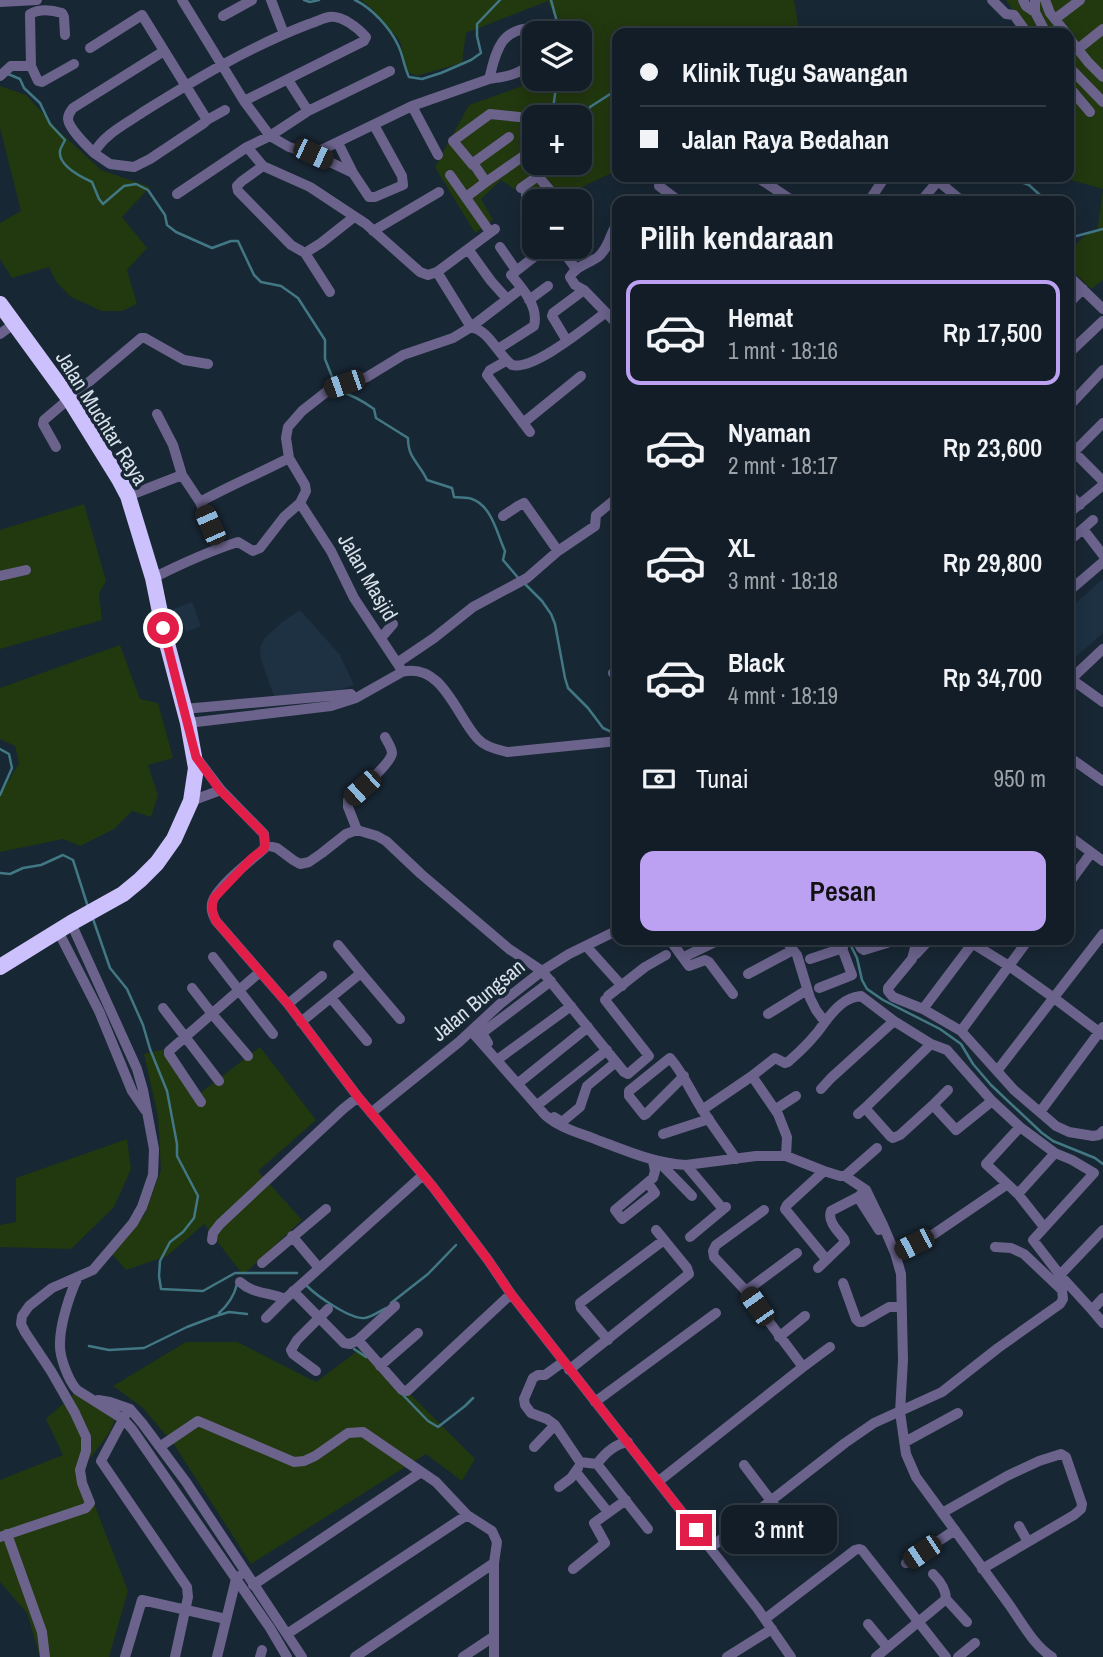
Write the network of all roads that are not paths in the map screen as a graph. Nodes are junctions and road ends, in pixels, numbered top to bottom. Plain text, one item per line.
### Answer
1 (37, 0) edge
2 (182, 0) edge
3 (252, 0) edge
4 (271, 0) edge
5 (992, 0) edge
6 (1023, 0) edge
7 (1045, 0) edge
8 (1080, 0) edge
9 (0, 2) edge
10 (1035, 6) edge
11 (223, 16) dead end
12 (1055, 19) junction
13 (1023, 28) edge
14 (1044, 28) edge
15 (1062, 28) edge
16 (1103, 29) edge
17 (522, 30) edge
18 (284, 34) junction
19 (65, 35) dead end
20 (1074, 44) edge
21 (90, 48) dead end
22 (1078, 49) junction
23 (164, 51) junction
24 (74, 64) dead end
25 (222, 65) junction
26 (31, 66) junction
27 (5, 69) edge
28 (522, 70) edge
29 (390, 71) dead end
30 (1074, 72) edge
31 (1102, 76) edge
32 (489, 79) junction
33 (288, 80) junction
34 (186, 85) junction
35 (1074, 93) edge
36 (244, 101) junction
37 (1103, 102) edge
38 (412, 106) junction
39 (225, 110) dead end
40 (308, 111) junction
41 (1090, 112) dead end
42 (519, 117) dead end
43 (207, 120) junction
44 (374, 125) junction
45 (270, 136) junction
46 (509, 137) dead end
47 (338, 143) junction
48 (247, 147) junction
49 (94, 153) junction
50 (313, 154) junction
51 (438, 155) dead end
52 (473, 165) junction
53 (263, 166) junction
54 (353, 173) junction
55 (450, 175) dead end
56 (538, 176) junction
57 (486, 182) junction
58 (764, 182) edge
59 (940, 182) edge
60 (659, 186) dead end
61 (521, 188) dead end
62 (549, 189) edge
63 (439, 192) dead end
64 (177, 194) dead end
65 (672, 196) edge
66 (786, 196) edge
67 (956, 196) edge
68 (466, 197) junction
69 (355, 216) junction
70 (373, 231) junction
71 (612, 235) edge
72 (500, 247) dead end
73 (468, 250) junction
74 (305, 253) junction
75 (531, 259) edge
76 (570, 259) edge
77 (576, 268) junction
78 (516, 270) junction
79 (437, 272) junction
80 (1074, 281) edge
81 (548, 286) dead end
82 (1083, 289) junction
83 (584, 290) junction
84 (518, 291) dead end
85 (330, 292) dead end
86 (1074, 298) edge
87 (507, 299) junction
88 (529, 300) junction
89 (0, 304) edge
90 (1103, 309) edge
91 (605, 313) junction
92 (612, 319) edge
93 (1103, 321) edge
94 (15, 323) junction
95 (471, 327) junction
96 (0, 334) edge
97 (567, 341) junction
98 (1074, 348) edge
99 (498, 349) junction
100 (506, 361) junction
101 (208, 365) dead end
102 (1103, 370) edge
103 (581, 376) dead end
104 (70, 400) junction
105 (1074, 401) edge
106 (157, 414) dead end
107 (1103, 423) edge
108 (56, 447) dead end
109 (1074, 447) edge
110 (1074, 451) edge
111 (289, 458) junction
112 (182, 475) junction
113 (1103, 483) edge
114 (128, 496) junction
115 (1074, 499) edge
116 (200, 502) junction
117 (612, 502) edge
118 (300, 503) junction
119 (1080, 505) junction
120 (1074, 509) edge
121 (503, 516) dead end
122 (1093, 520) dead end
123 (1083, 529) junction
124 (1074, 537) edge
125 (219, 548) junction
126 (558, 551) junction
127 (1103, 555) edge
128 (1103, 562) edge
129 (26, 570) dead end
130 (0, 576) edge
131 (153, 578) junction
132 (1074, 587) edge
133 (393, 624) dead end
134 (381, 638) junction
135 (1103, 649) edge
136 (399, 667) junction
137 (1074, 676) edge
138 (1074, 683) edge
139 (340, 700) junction
140 (255, 702) junction
141 (1103, 702) edge
142 (256, 715) junction
143 (186, 716) junction
144 (385, 737) dead end
145 (612, 741) edge
146 (196, 757) junction
147 (1074, 761) edge
148 (1103, 781) edge
149 (220, 790) junction
150 (191, 801) junction
151 (357, 830) junction
152 (1074, 840) edge
153 (265, 845) junction
154 (1091, 853) junction
155 (1103, 861) edge
156 (1074, 876) edge
157 (70, 924) junction
158 (612, 933) edge
159 (1103, 934) edge
160 (338, 945) dead end
161 (674, 945) edge
162 (709, 945) edge
163 (789, 945) edge
164 (839, 945) edge
165 (841, 945) edge
166 (860, 945) edge
167 (879, 945) edge
168 (916, 945) edge
169 (925, 945) edge
170 (969, 945) edge
171 (978, 945) edge
172 (1024, 945) edge
173 (586, 946) junction
174 (793, 950) junction
175 (666, 955) dead end
176 (688, 955) dead end
177 (213, 957) dead end
178 (810, 959) dead end
179 (912, 959) junction
180 (1009, 966) junction
181 (0, 967) edge
182 (542, 971) junction
183 (260, 972) junction
184 (361, 973) junction
185 (748, 974) dead end
186 (322, 976) dead end
187 (551, 981) junction
188 (622, 986) junction
189 (192, 988) dead end
190 (813, 989) junction
191 (239, 990) junction
192 (733, 994) dead end
193 (331, 998) junction
194 (1054, 998) junction
195 (288, 1004) junction
196 (571, 1006) junction
197 (163, 1008) dead end
198 (923, 1009) junction
199 (768, 1014) dead end
200 (213, 1015) junction
201 (400, 1019) dead end
202 (894, 1021) junction
203 (301, 1022) junction
204 (825, 1022) junction
205 (588, 1027) junction
206 (471, 1031) junction
207 (961, 1031) junction
208 (1102, 1032) edge
209 (272, 1034) dead end
210 (186, 1037) junction
211 (367, 1041) dead end
212 (931, 1044) junction
213 (607, 1050) junction
214 (248, 1056) dead end
215 (501, 1057) junction
216 (616, 1062) junction
217 (997, 1071) junction
218 (684, 1076) junction
219 (752, 1076) junction
220 (219, 1081) dead end
221 (521, 1081) junction
222 (821, 1089) dead end
223 (948, 1090) dead end
224 (796, 1096) dead end
225 (358, 1097) junction
226 (992, 1101) junction
227 (201, 1102) dead end
228 (540, 1103) junction
229 (933, 1105) junction
230 (776, 1109) junction
231 (371, 1112) junction
232 (1040, 1112) junction
233 (706, 1114) junction
234 (1020, 1127) junction
235 (1103, 1131) edge
236 (663, 1135) dead end
237 (877, 1148) dead end
238 (1055, 1153) junction
239 (786, 1156) junction
240 (736, 1158) junction
241 (656, 1162) junction
242 (686, 1165) junction
243 (824, 1171) junction
244 (423, 1175) junction
245 (1098, 1175) edge
246 (845, 1176) junction
247 (648, 1183) dead end
248 (1003, 1187) dead end
249 (862, 1194) junction
250 (1018, 1194) junction
251 (692, 1196) dead end
252 (326, 1209) dead end
253 (764, 1210) dead end
254 (1044, 1227) junction
255 (656, 1230) dead end
256 (879, 1230) dead end
257 (1103, 1230) edge
258 (292, 1236) junction
259 (690, 1237) dead end
260 (212, 1240) dead end
261 (664, 1240) junction
262 (995, 1247) dead end
263 (797, 1253) dead end
264 (895, 1253) junction
265 (826, 1259) junction
266 (262, 1264) dead end
267 (319, 1268) junction
268 (818, 1268) dead end
269 (1060, 1275) junction
270 (78, 1277) junction
271 (240, 1282) dead end
272 (843, 1283) dead end
273 (746, 1291) junction
274 (511, 1294) junction
275 (289, 1295) junction
276 (1103, 1298) edge
277 (395, 1306) dead end
278 (901, 1307) junction
279 (328, 1310) dead end
280 (1092, 1310) junction
281 (716, 1313) dead end
282 (805, 1316) dead end
283 (266, 1318) dead end
284 (318, 1318) junction
285 (1103, 1323) edge
286 (418, 1333) dead end
287 (779, 1337) junction
288 (358, 1340) junction
289 (608, 1340) junction
290 (830, 1347) dead end
291 (380, 1366) junction
292 (566, 1366) junction
293 (803, 1367) junction
294 (51, 1371) junction
295 (316, 1371) dead end
296 (71, 1384) junction
297 (595, 1402) junction
298 (900, 1412) junction
299 (958, 1413) dead end
300 (127, 1414) junction
301 (555, 1425) junction
302 (905, 1442) junction
303 (628, 1443) junction
304 (161, 1446) junction
305 (534, 1447) dead end
306 (597, 1464) junction
307 (744, 1465) dead end
308 (578, 1467) junction
309 (421, 1472) junction
310 (659, 1482) junction
311 (559, 1487) dead end
312 (626, 1500) junction
313 (771, 1502) junction
314 (608, 1512) junction
315 (942, 1513) junction
316 (467, 1515) junction
317 (1019, 1526) dead end
318 (648, 1529) dead end
319 (955, 1530) junction
320 (4, 1536) edge
321 (1028, 1542) junction
322 (803, 1543) dead end
323 (710, 1548) junction
324 (494, 1563) junction
325 (906, 1563) dead end
326 (573, 1569) dead end
327 (982, 1569) junction
328 (933, 1574) dead end
329 (240, 1575) junction
330 (253, 1585) junction
331 (946, 1599) junction
332 (186, 1609) junction
333 (226, 1619) junction
334 (919, 1621) junction
335 (967, 1622) dead end
336 (769, 1624) junction
337 (868, 1624) dead end
338 (287, 1634) junction
339 (494, 1637) junction
340 (975, 1643) dead end
341 (887, 1647) junction
342 (1049, 1656) edge
343 (45, 1657) edge
344 (125, 1657) edge
345 (175, 1657) edge
346 (217, 1657) edge
347 (287, 1657) edge
348 (302, 1657) edge
349 (355, 1657) edge
350 (463, 1657) edge
351 (494, 1657) edge
352 (727, 1657) edge
353 (791, 1657) edge
354 (876, 1657) edge
355 (946, 1657) edge
356 (957, 1657) edge

1 - 9 street
2 - 25 street
3 - 11 street
4 - 18 street
5 - 13 street
6 - 10 street
7 - 12 street
8 - 12 street
10 - 14 street
12 - 15 street
16 - 22 street
17 - 32 street
18 - 25 street
18 - 33 street
19 - 26 street
20 - 22 street
21 - 23 street
22 - 31 street
23 - 34 street
23 - 49 street
24 - 26 street
25 - 34 street
25 - 36 street
26 - 27 street
28 - 32 street
29 - 40 street
30 - 37 street
32 - 38 street
33 - 36 street
33 - 40 street
34 - 43 street
34 - 49 street
35 - 41 street
36 - 45 street
38 - 44 street
38 - 51 street
39 - 43 street
40 - 45 street
42 - 52 street
43 - 49 street
44 - 47 street
44 - 54 street
45 - 48 street
45 - 50 street
46 - 52 street
47 - 50 street
47 - 54 street
48 - 53 street
48 - 64 street
50 - 54 street
52 - 57 street
53 - 69 street
53 - 74 street
55 - 68 street
56 - 57 street
56 - 61 street
56 - 62 street
57 - 68 street
58 - 66 street
59 - 67 street
60 - 65 street
63 - 70 street
68 - 73 street
69 - 70 street
69 - 74 street
70 - 79 street
71 - 77 street
72 - 78 street
73 - 79 street
73 - 87 street
74 - 85 street
75 - 78 street
76 - 77 street
77 - 83 street
78 - 88 street
79 - 95 street
80 - 82 street
81 - 88 street
82 - 86 street
82 - 90 street
83 - 91 street
83 - 97 street
84 - 87 street
87 - 95 street
88 - 99 street
89 - 94 highway, Jalan Muchtar Raya
91 - 92 street
91 - 97 street
93 - 98 street
94 - 96 street
94 - 104 highway, Jalan Muchtar Raya
95 - 99 street
95 - 111 street
97 - 100 street
99 - 100 street
100 - 103 street
101 - 104 street
102 - 105 street
104 - 108 street
104 - 114 highway, Jalan Muchtar Raya
106 - 112 street
107 - 109 street
110 - 113 street
111 - 116 street
111 - 118 street
112 - 114 street
112 - 116 street
113 - 119 street
114 - 131 highway, Jalan Muchtar Raya
115 - 119 street
116 - 125 street
117 - 126 street
118 - 125 street
118 - 134 street, Jalan Masjid
119 - 120 street
121 - 126 street
122 - 123 street
123 - 124 street
123 - 127 street
125 - 131 street
126 - 136 street
128 - 132 street
129 - 130 street
131 - 143 highway, Jalan Muchtar Raya
133 - 134 street
134 - 136 street, Jalan Masjid
135 - 137 street
136 - 139 street
136 - 145 street
138 - 141 street
139 - 140 street
139 - 142 street
140 - 142 street
140 - 143 street
142 - 143 street
143 - 146 highway, Jalan Muchtar Raya
144 - 151 street
146 - 149 street
146 - 150 highway, Jalan Muchtar Raya
147 - 148 street
149 - 150 street
149 - 153 street
150 - 157 highway, Jalan Muchtar Raya
151 - 153 street
151 - 182 street
152 - 154 street
153 - 183 street
154 - 155 street
154 - 156 street
157 - 181 highway, Jalan Muchtar Raya
157 - 270 street
158 - 173 street, Jalan Bungsan
159 - 194 street
160 - 184 street
161 - 192 street
162 - 176 street
163 - 174 street
164 - 178 street
165 - 190 street
166 - 167 street
168 - 179 street
169 - 179 street
170 - 198 street
171 - 180 street
172 - 180 street
173 - 182 street, Jalan Bungsan
173 - 188 street
174 - 185 street
174 - 190 street
175 - 188 street
177 - 191 street
179 - 198 street
180 - 194 street
180 - 207 street
182 - 187 street
182 - 206 street, Jalan Bungsan
183 - 191 street
183 - 195 street
184 - 193 street
184 - 201 street
186 - 195 street
187 - 196 street
187 - 215 street
188 - 216 street
189 - 200 street
190 - 199 street
190 - 204 street
191 - 200 street
191 - 209 street
193 - 203 street
193 - 211 street
194 - 208 street
194 - 217 street
195 - 203 street
196 - 205 street
196 - 215 street
197 - 210 street
198 - 207 street
200 - 210 street
200 - 214 street
202 - 204 street
202 - 212 street
202 - 222 street
203 - 225 street
204 - 219 street
205 - 213 street
205 - 221 street
206 - 231 street, Jalan Bungsan
206 - 241 street
207 - 217 street
208 - 232 street
210 - 220 street
210 - 227 street
212 - 226 street
212 - 229 street
213 - 216 street
213 - 228 street
215 - 221 street
216 - 228 street
217 - 232 street
218 - 218 street
218 - 233 street
219 - 230 street
219 - 233 street
221 - 228 street
223 - 229 street
224 - 230 street
225 - 231 street
225 - 260 street
226 - 229 street
226 - 234 street
230 - 239 street
231 - 244 street
232 - 235 street
233 - 236 street
233 - 240 street
234 - 238 street
234 - 250 street
237 - 246 street
238 - 245 street
238 - 250 street
239 - 240 street
239 - 243 street
240 - 242 street
241 - 242 street
241 - 247 street
241 - 251 street
242 - 259 street
243 - 246 street
243 - 265 street
244 - 267 street
244 - 274 street
245 - 254 street
246 - 249 street
248 - 264 street
249 - 256 street
249 - 264 street
249 - 265 street
250 - 254 street
252 - 258 street
253 - 273 street
254 - 269 street
255 - 261 street
257 - 269 street
258 - 266 street
258 - 267 street
261 - 289 street
261 - 289 street
262 - 298 street
263 - 273 street
264 - 278 street
265 - 268 street
267 - 275 street
269 - 280 street
270 - 294 street
270 - 296 street
271 - 275 street
272 - 278 street
273 - 287 street
274 - 291 street
274 - 292 street
275 - 283 street
275 - 284 street
276 - 280 street
277 - 288 street
278 - 298 street
279 - 284 street
280 - 285 street
281 - 297 street
282 - 287 street
284 - 288 street
284 - 295 street
286 - 291 street
287 - 293 street
288 - 291 street
289 - 292 street
290 - 293 street
292 - 297 street
292 - 301 street
293 - 310 street
294 - 296 street
294 - 320 street
296 - 300 street
297 - 303 street
298 - 302 street
298 - 313 street
299 - 302 street
300 - 304 street
300 - 329 street
300 - 332 street
301 - 305 street
301 - 308 street
302 - 315 street
303 - 306 street
303 - 310 street
304 - 309 street
304 - 329 street
306 - 308 street
306 - 312 street
307 - 313 street
308 - 311 street
308 - 314 street
309 - 316 street
309 - 330 street
310 - 323 street
312 - 314 street
312 - 318 street
313 - 322 street
313 - 323 street
314 - 326 street
315 - 319 street
315 - 321 street
316 - 324 street
316 - 338 street
317 - 321 street
319 - 325 street
319 - 327 street
320 - 343 street
321 - 327 street
323 - 336 street
324 - 339 street
324 - 349 street
327 - 342 street
328 - 331 street
329 - 330 street
329 - 333 street
329 - 347 street
330 - 338 street
331 - 334 street
331 - 335 street
332 - 333 street
332 - 344 street
332 - 345 street
333 - 346 street
334 - 336 street
334 - 341 street
334 - 355 street
336 - 352 street
336 - 353 street
337 - 341 street
338 - 348 street
339 - 350 street
339 - 351 street
340 - 356 street
341 - 354 street

